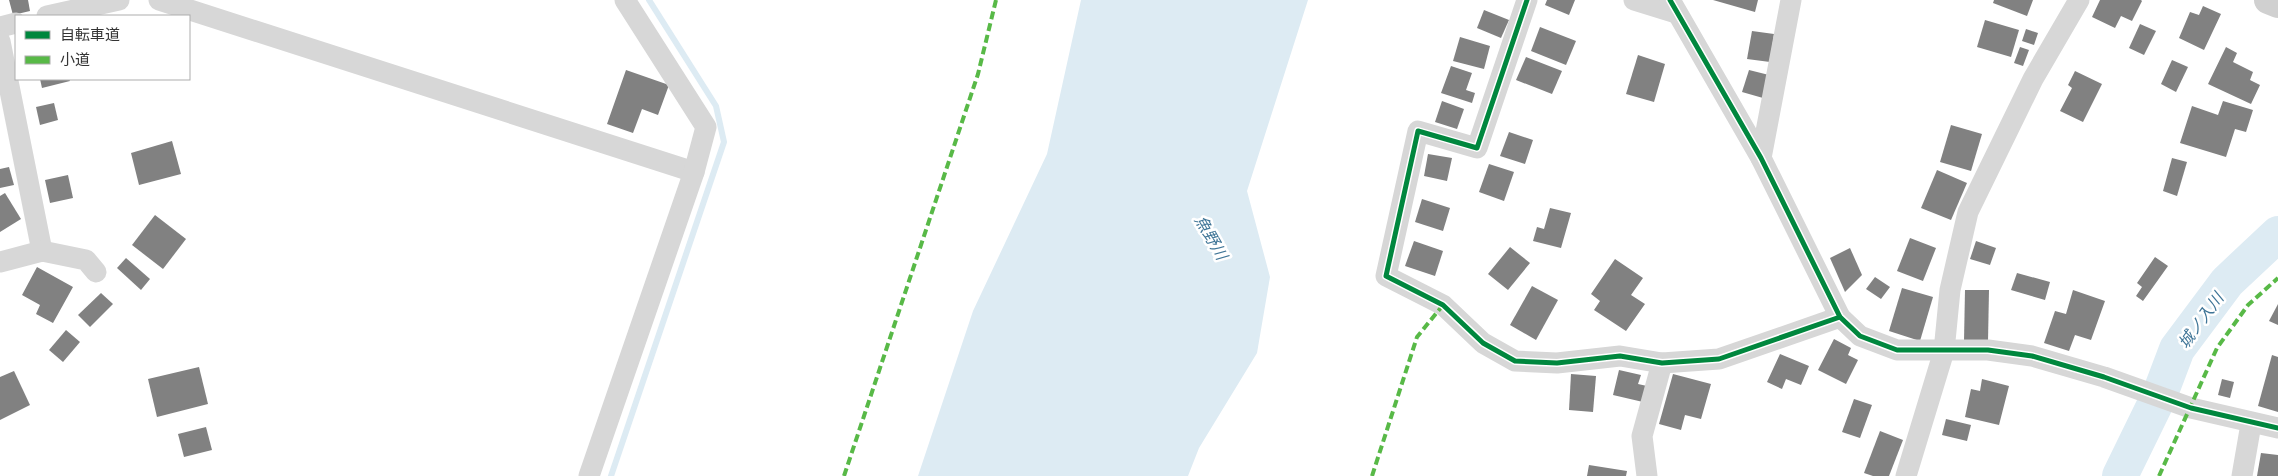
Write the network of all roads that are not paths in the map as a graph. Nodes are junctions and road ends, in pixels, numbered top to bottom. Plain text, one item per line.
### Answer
1 (119, 0) edge
2 (159, 0) edge
3 (625, 0) edge
4 (1527, 0) edge
5 (1634, 0) edge
6 (1791, 0) edge
7 (2079, 0) edge
8 (2268, 0) edge
9 (2278, 4) edge
10 (1673, 6) edge
11 (52, 15) edge
12 (15, 23) edge
13 (0, 27) edge
14 (0, 41) edge
15 (1761, 158) junction
16 (694, 172) junction
17 (42, 251) junction
18 (0, 262) edge
19 (96, 272) dead end
20 (1840, 317) junction
21 (1944, 351) junction
22 (1662, 363) junction
23 (2251, 424) junction
24 (2278, 428) edge
25 (588, 476) edge
26 (1647, 476) edge
27 (1906, 476) edge
28 (2242, 476) edge

1 - 11 street
2 - 16 street
3 - 16 street
4 - 22 street
5 - 10 street
6 - 15 street
7 - 21 street
8 - 9 main road
10 - 15 street
12 - 13 street
14 - 17 street
15 - 20 street
16 - 25 street
17 - 18 street
17 - 19 street
20 - 21 street
20 - 22 street
21 - 23 street
21 - 27 street
22 - 26 street
23 - 24 street
23 - 28 street

